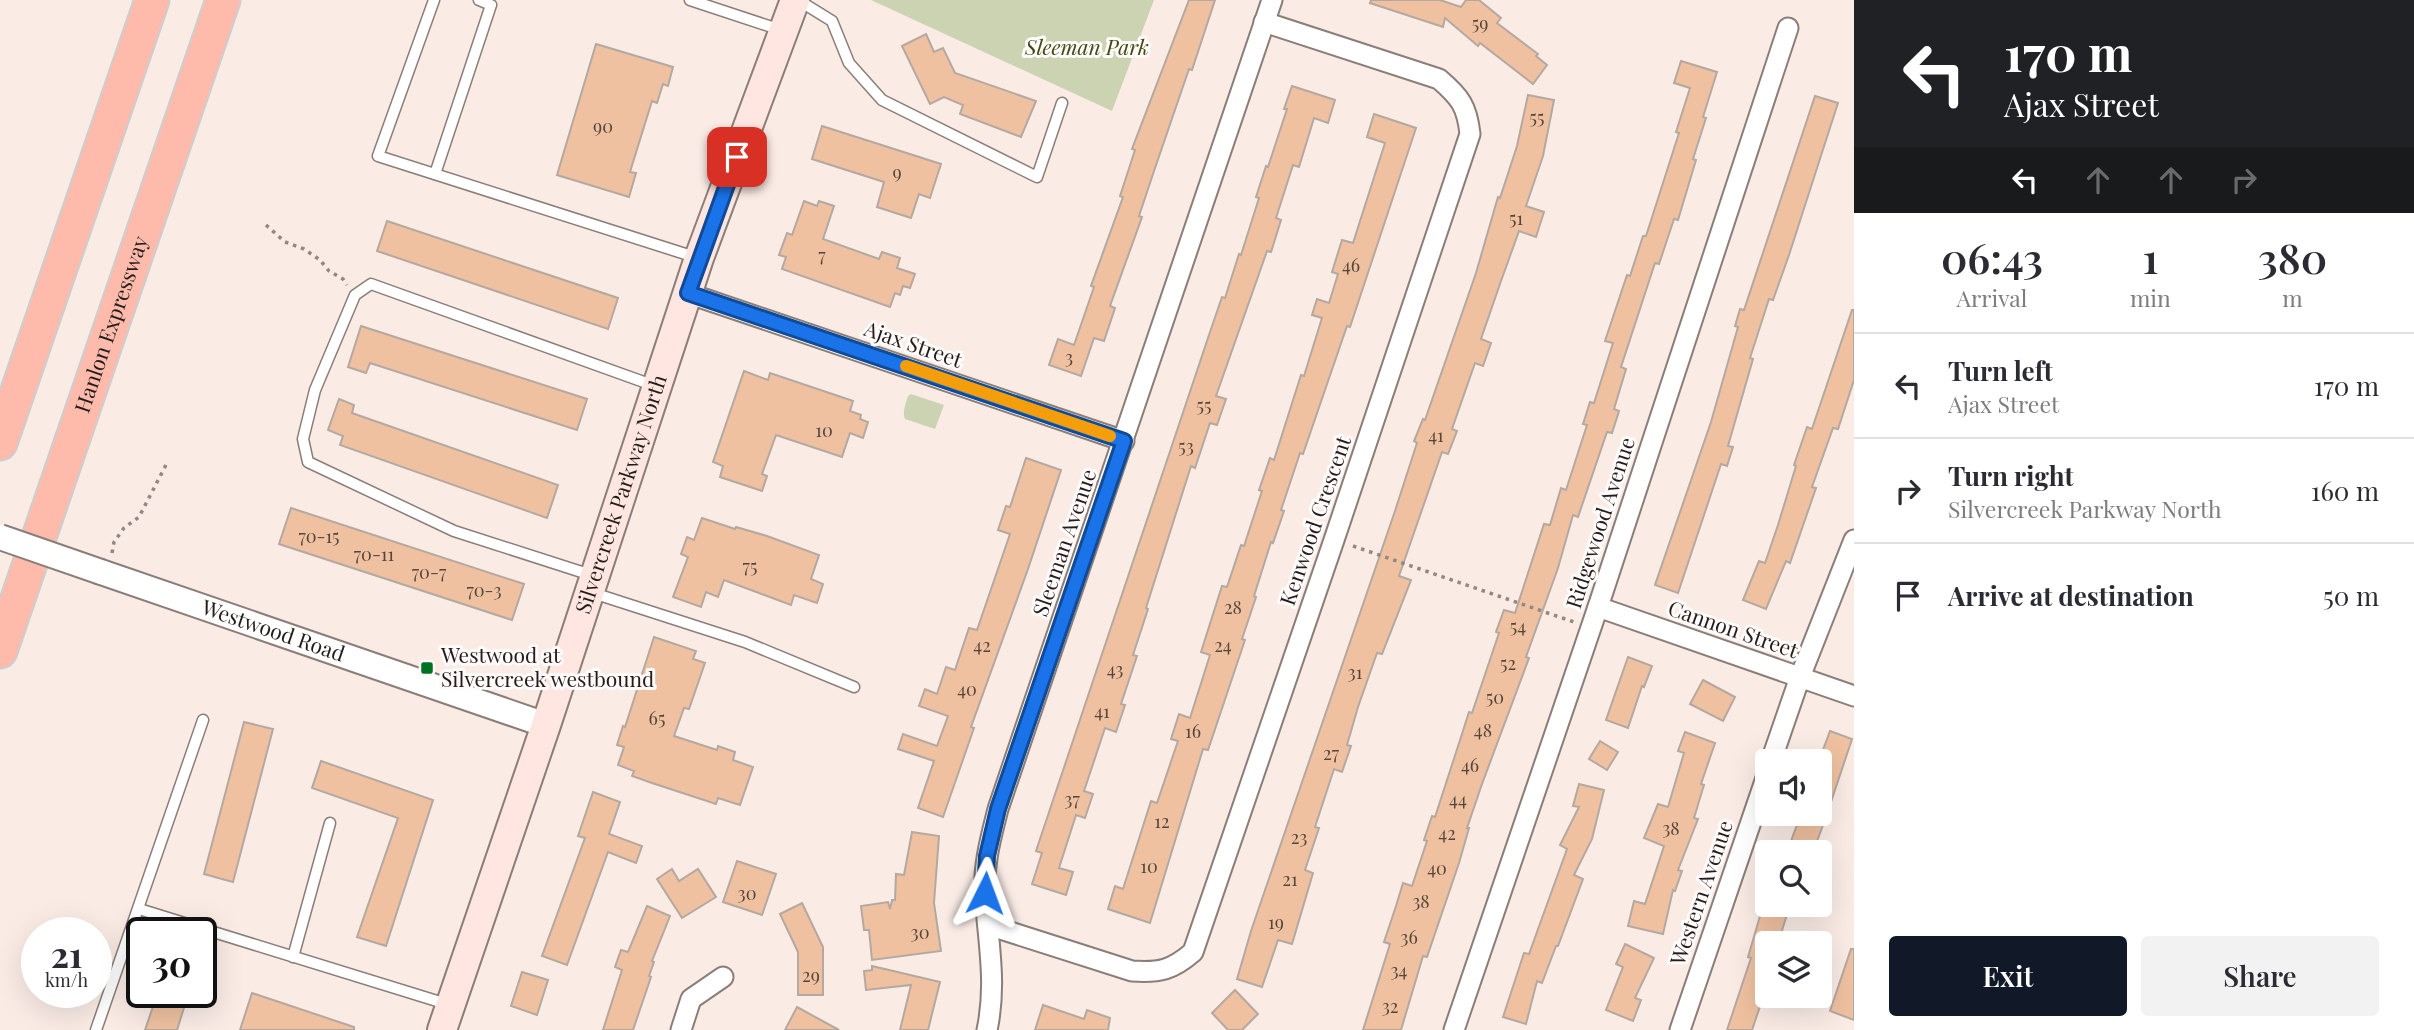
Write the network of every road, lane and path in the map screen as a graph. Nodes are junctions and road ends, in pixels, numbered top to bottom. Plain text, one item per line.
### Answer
1 (152, 0) edge
2 (223, 0) edge
3 (434, 0) edge
4 (479, 0) edge
5 (690, 0) edge
6 (797, 0) edge
7 (1272, 0) edge
8 (1264, 22) junction
9 (1788, 28) dead end
10 (785, 31) junction
11 (1062, 103) dead end
12 (435, 174) junction
13 (266, 225) dead end
14 (699, 258) junction
15 (688, 293) junction
16 (355, 295) junction
17 (656, 386) junction
18 (1124, 441) junction
19 (0, 443) edge
20 (168, 461) dead end
21 (0, 537) edge
22 (1334, 540) junction
23 (1854, 540) edge
24 (107, 566) junction
25 (592, 584) junction
26 (1598, 607) junction
27 (1591, 628) junction
28 (0, 651) edge
29 (1800, 677) junction
30 (854, 687) dead end
31 (1854, 696) edge
32 (203, 720) dead end
33 (546, 724) junction
34 (1775, 749) edge
35 (1755, 810) edge
36 (330, 822) dead end
37 (139, 909) junction
38 (988, 925) junction
39 (293, 957) junction
40 (723, 977) dead end
41 (446, 1018) edge
42 (96, 1030) edge
43 (681, 1030) edge
44 (987, 1030) edge
45 (1454, 1030) edge
46 (1680, 1030) edge

1 - 19 highway
2 - 28 highway, Hanlon Expressway
3 - 12 lane
4 - 12 lane
5 - 10 lane
6 - 10 main road, Silvercreek Parkway North
6 - 11 lane
7 - 8 street, Sleeman Avenue
8 - 18 street, Sleeman Avenue
8 - 22 street, Kenwood Crescent
9 - 26 street, Ridgewood Avenue
10 - 14 main road, Silvercreek Parkway North
12 - 14 lane
13 - 16 path
14 - 15 main road, Silvercreek Parkway North
15 - 17 main road, Silvercreek Parkway North
15 - 18 street, Ajax Street
16 - 17 lane
16 - 25 lane
17 - 25 main road, Silvercreek Parkway North
18 - 38 street, Sleeman Avenue
20 - 24 path
21 - 24 street, Westwood Road, bridge
22 - 27 path
22 - 38 street, Kenwood Crescent
23 - 29 street
24 - 33 street, Westwood Road
25 - 30 lane
25 - 33 main road, Silvercreek Parkway North
26 - 27 street, Ridgewood Avenue
26 - 29 street, Cannon Street
27 - 45 street, Ridgewood Avenue
29 - 31 street, Cannon Street
29 - 34 street
32 - 37 lane
33 - 41 main road, Silvercreek Parkway North
35 - 46 street, Western Avenue
36 - 39 lane
37 - 39 lane
37 - 42 lane
38 - 44 street, Sleeman Avenue
39 - 41 lane
40 - 43 street

